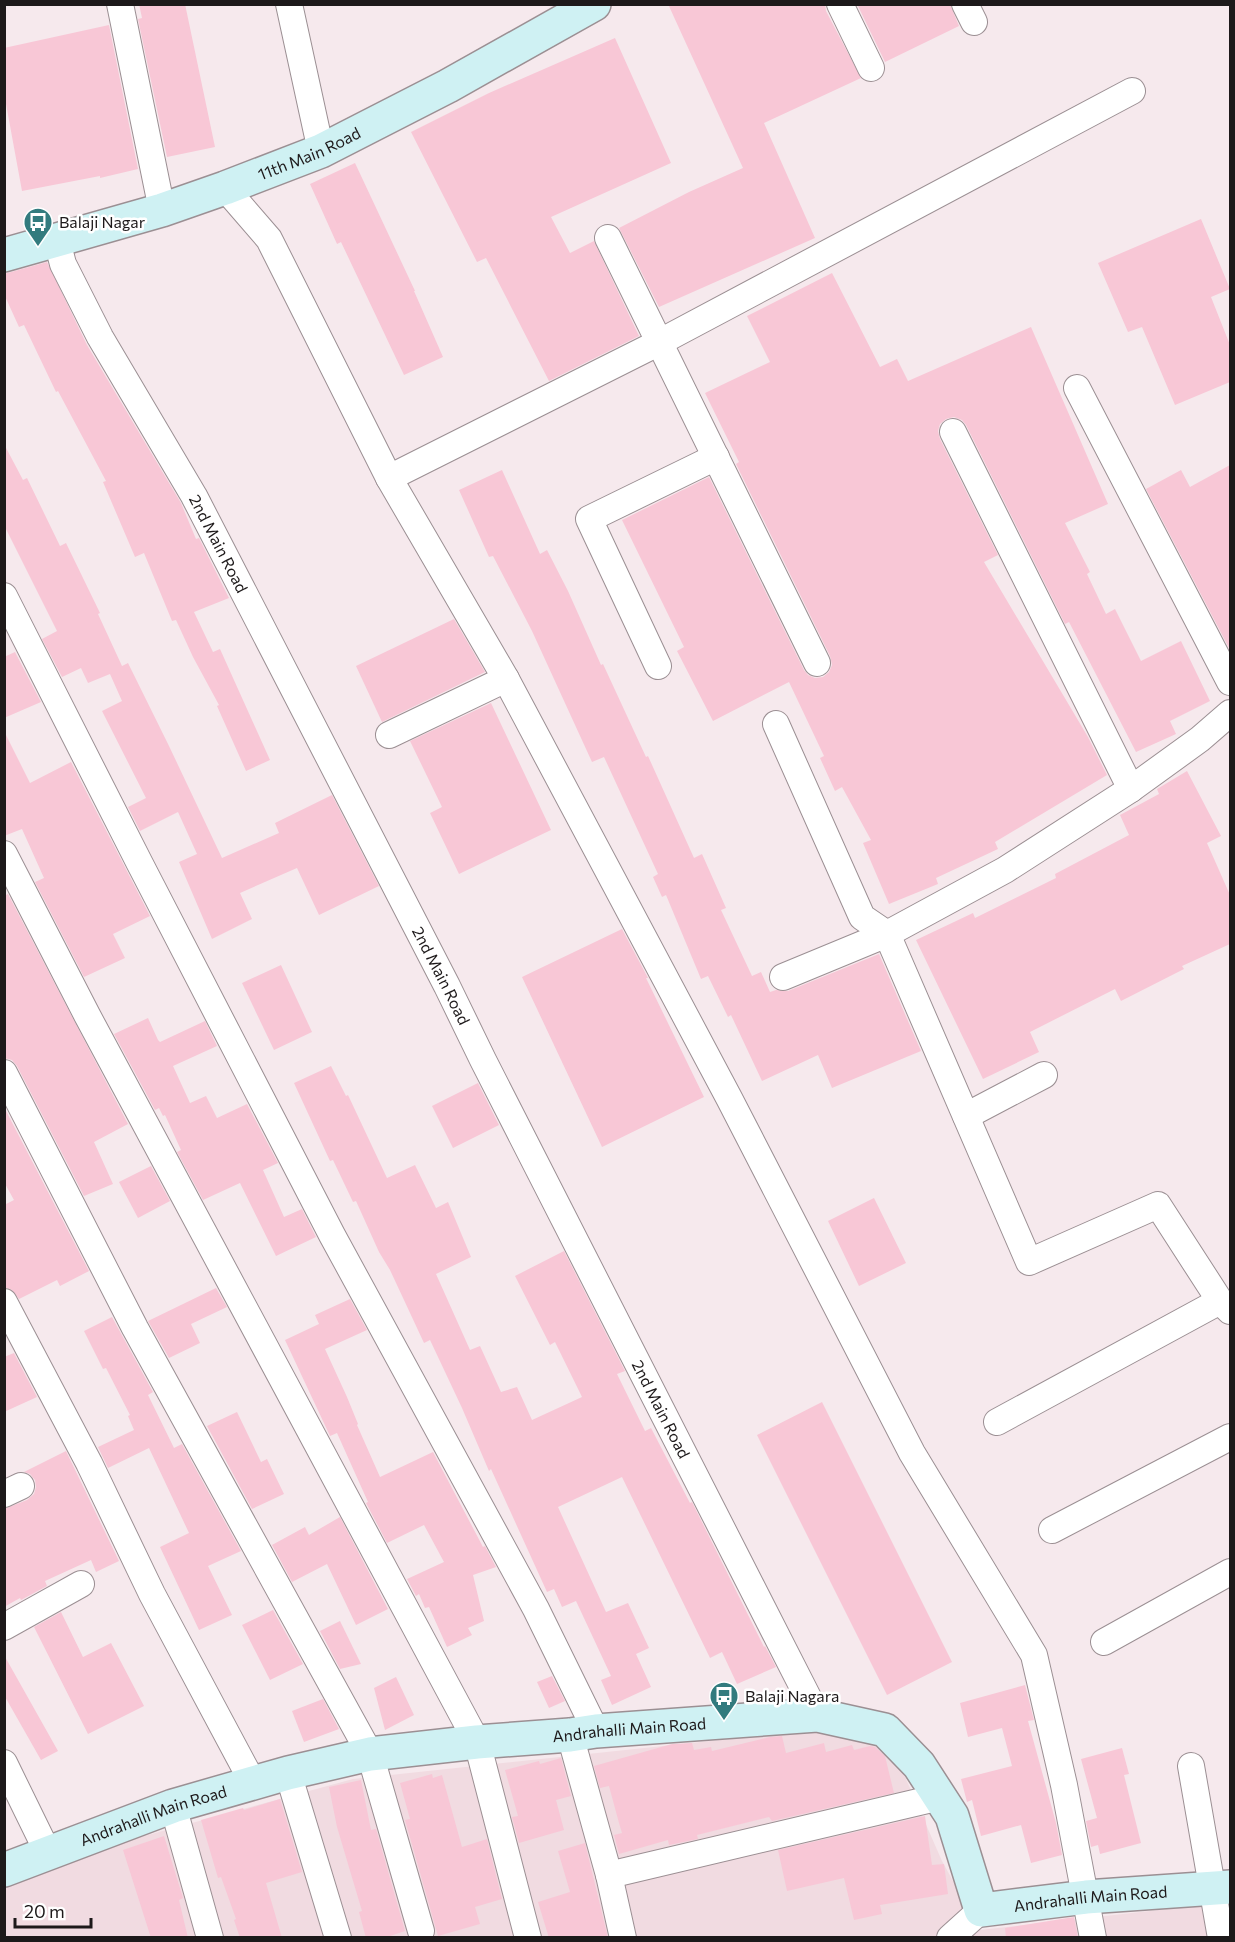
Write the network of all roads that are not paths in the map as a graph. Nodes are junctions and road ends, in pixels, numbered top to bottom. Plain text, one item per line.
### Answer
1 (120, 4) edge
2 (289, 4) edge
3 (594, 4) edge
4 (840, 4) edge
5 (871, 68) dead end
6 (1132, 91) dead end
7 (321, 151) junction
8 (225, 188) junction
9 (162, 210) junction
10 (608, 238) dead end
11 (57, 242) junction
12 (4, 255) edge
13 (660, 342) junction
14 (1077, 388) dead end
15 (953, 432) dead end
16 (716, 457) junction
17 (389, 478) junction
18 (4, 596) edge
19 (817, 663) dead end
20 (658, 666) dead end
21 (507, 680) junction
22 (1230, 682) edge
23 (1230, 713) edge
24 (776, 724) dead end
25 (389, 735) dead end
26 (1131, 789) junction
27 (4, 854) edge
28 (887, 934) junction
29 (783, 976) dead end
30 (4, 1073) edge
31 (1044, 1075) dead end
32 (966, 1116) junction
33 (4, 1302) edge
34 (1225, 1306) edge
35 (997, 1422) dead end
36 (1230, 1437) edge
37 (1052, 1530) dead end
38 (1230, 1572) edge
39 (81, 1584) dead end
40 (4, 1627) edge
41 (1104, 1642) dead end
42 (817, 1715) junction
43 (583, 1733) junction
44 (477, 1742) junction
45 (370, 1754) junction
46 (4, 1763) edge
47 (1191, 1766) dead end
48 (288, 1773) junction
49 (253, 1783) junction
50 (940, 1797) junction
51 (172, 1806) junction
52 (48, 1853) junction
53 (4, 1870) edge
54 (609, 1875) junction
55 (1221, 1887) edge
56 (1086, 1897) junction
57 (981, 1910) junction
58 (421, 1931) dead end
59 (210, 1938) edge
60 (338, 1938) edge
61 (528, 1938) edge
62 (623, 1938) edge
63 (950, 1938) edge
64 (1094, 1938) edge
65 (1221, 1938) edge

1 - 9 street
2 - 7 street
3 - 7 street, 11th Main Road
4 - 5 street
6 - 13 street
7 - 8 street, 11th Main Road
8 - 9 street, 11th Main Road
8 - 17 street
9 - 11 street, 11th Main Road
10 - 13 street
11 - 12 street, 11th Main Road
11 - 42 street, 2nd Main Road
13 - 16 street
13 - 17 street
14 - 22 street
15 - 26 street
16 - 19 street
16 - 20 street
17 - 21 street
18 - 43 street
21 - 25 street
21 - 56 street
23 - 26 street
24 - 28 street
26 - 28 street
27 - 44 street
28 - 29 street
28 - 32 street
30 - 45 street
31 - 32 street
32 - 34 street
33 - 49 street
34 - 35 street
36 - 37 street
38 - 41 street
39 - 40 street
42 - 43 street, Andrahalli Main Road
42 - 50 street, Andrahalli Main Road
43 - 44 street, Andrahalli Main Road
43 - 54 street
44 - 45 street, Andrahalli Main Road
44 - 61 street
45 - 48 street, Andrahalli Main Road
45 - 58 street
46 - 52 street
47 - 55 street
48 - 49 street, Andrahalli Main Road
48 - 60 street
49 - 51 street, Andrahalli Main Road
50 - 54 street
50 - 57 street, Andrahalli Main Road
51 - 52 street, Andrahalli Main Road
51 - 59 street
52 - 53 street, Andrahalli Main Road
54 - 62 street
55 - 56 street, Andrahalli Main Road
55 - 65 street
56 - 57 street, Andrahalli Main Road
56 - 64 street
57 - 63 street

